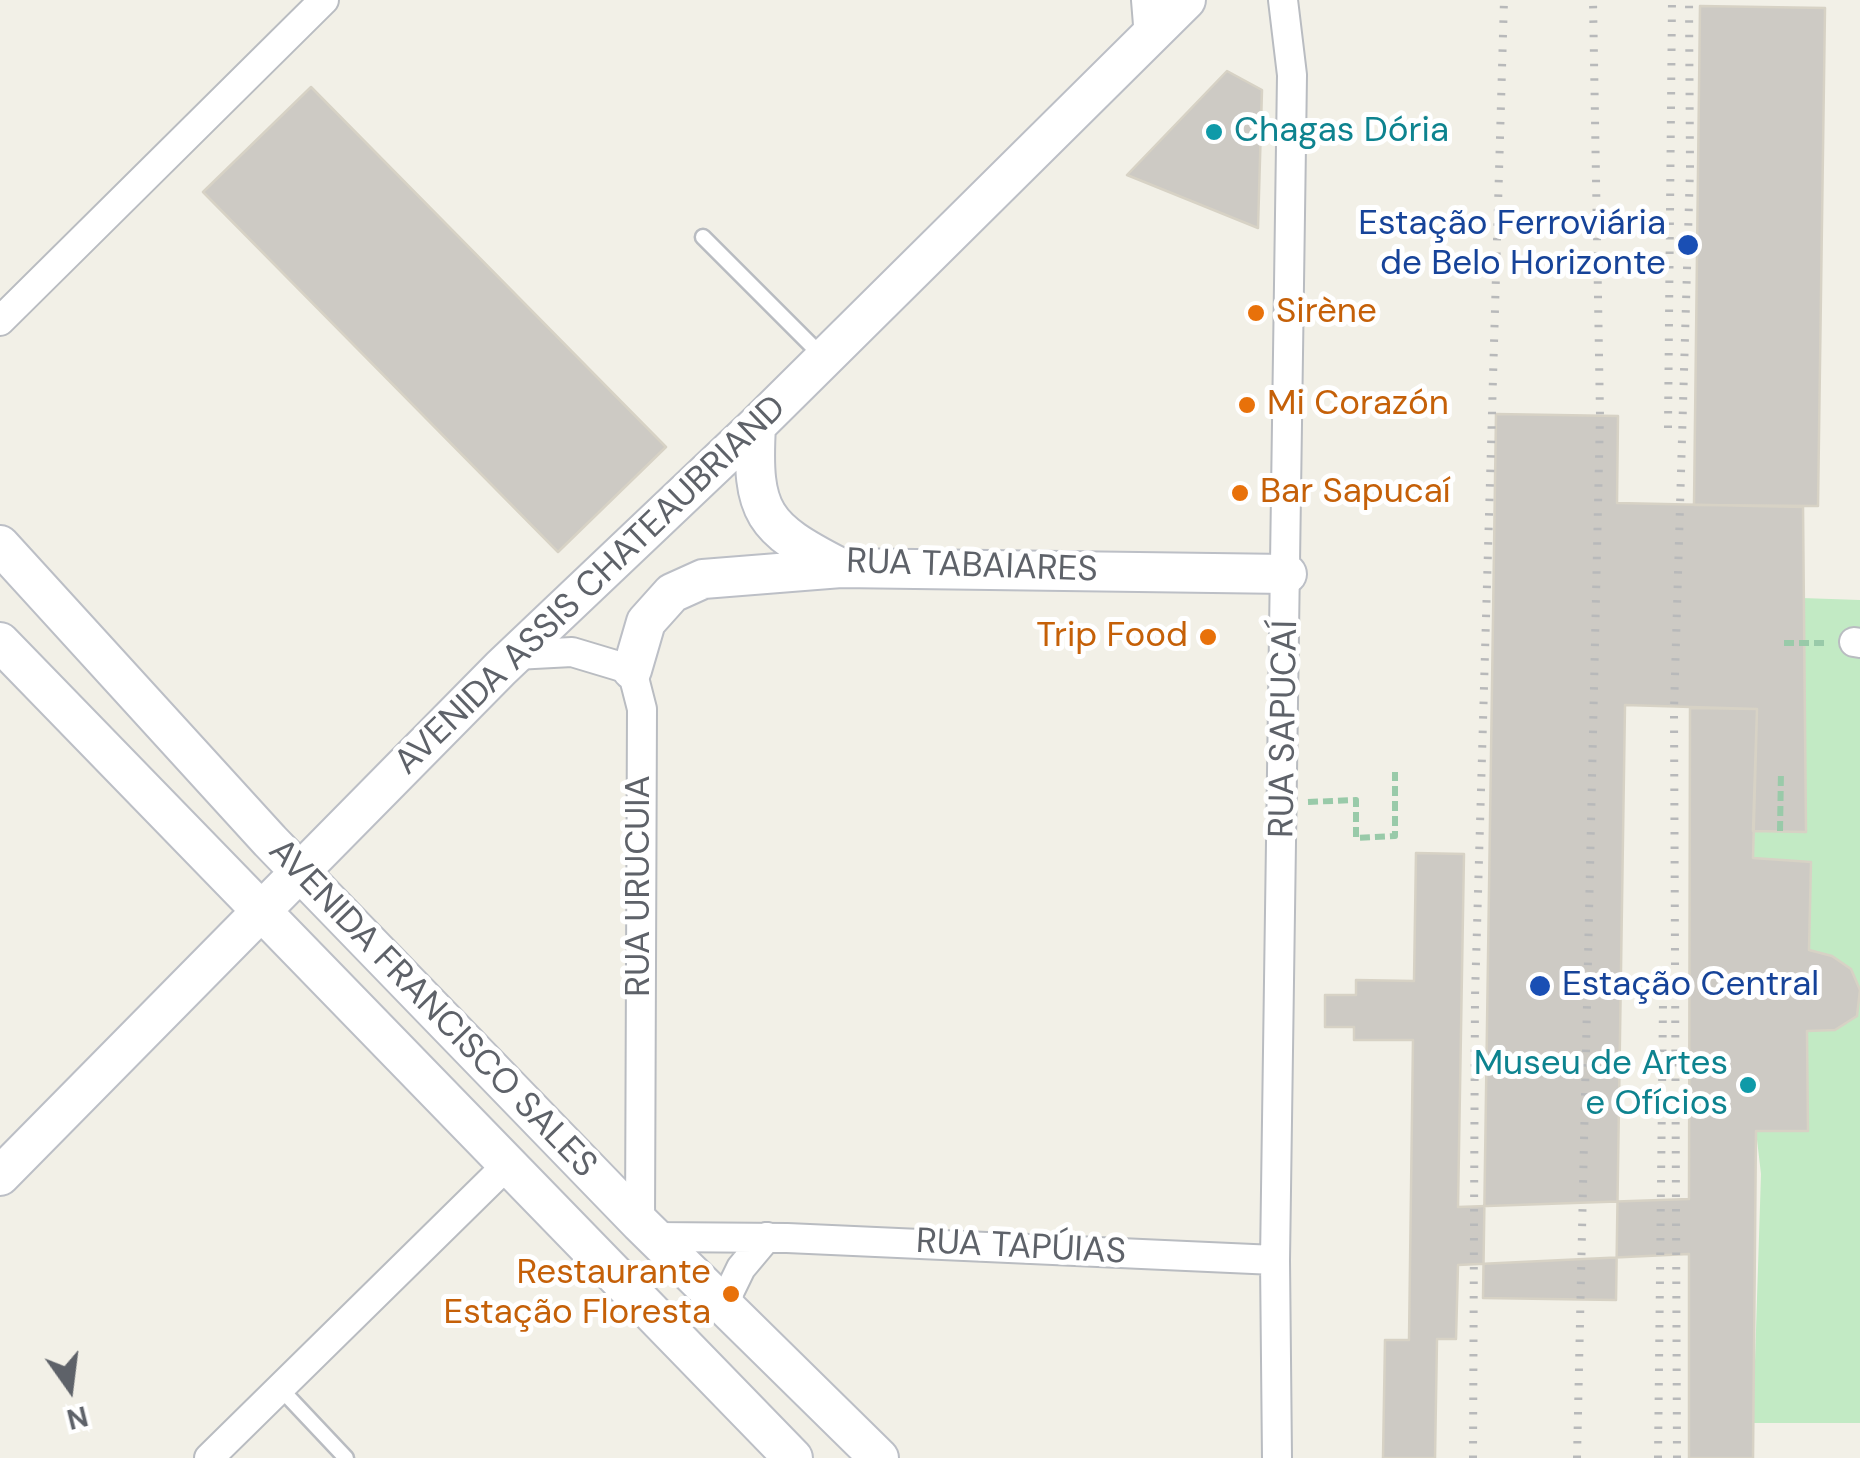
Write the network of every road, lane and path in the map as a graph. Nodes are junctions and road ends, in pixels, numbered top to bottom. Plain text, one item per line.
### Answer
1 (324, 0) edge
2 (1186, 0) edge
3 (1283, 0) edge
4 (1147, 18) edge
5 (702, 238) dead end
6 (0, 321) edge
7 (825, 359) junction
8 (756, 426) junction
9 (0, 545) edge
10 (841, 568) junction
11 (1287, 574) junction
12 (0, 642) edge
13 (1857, 642) edge
14 (1784, 643) dead end
15 (515, 656) junction
16 (632, 670) junction
17 (1395, 772) dead end
18 (1781, 772) dead end
19 (1284, 803) junction
20 (1780, 831) dead end
21 (302, 870) junction
22 (260, 912) junction
23 (506, 1166) junction
24 (0, 1176) edge
25 (647, 1230) junction
26 (767, 1237) junction
27 (1276, 1260) junction
28 (724, 1305) junction
29 (279, 1387) junction
30 (209, 1458) edge
31 (346, 1458) edge
32 (793, 1458) edge
33 (879, 1458) edge
34 (1277, 1458) edge

1 - 6 street
2 - 4 street, AVENIDA ASSIS CHATEAUBRIAND
3 - 11 street, RUA SAPUCAÍ
4 - 7 street, AVENIDA ASSIS CHATEAUBRIAND
5 - 7 lane
7 - 8 street, AVENIDA ASSIS CHATEAUBRIAND
8 - 10 street, RUA TABAIARES
8 - 15 street, AVENIDA ASSIS CHATEAUBRIAND
9 - 21 street, AVENIDA FRANCISCO SALES
10 - 11 street, RUA TABAIARES
10 - 16 street
11 - 19 street, RUA SAPUCAÍ
12 - 22 street, AVENIDA FRANCISCO SALES
13 - 14 path
15 - 16 street
15 - 21 street, AVENIDA ASSIS CHATEAUBRIAND
16 - 25 street, RUA URUCUIA
17 - 19 path
18 - 20 path
19 - 27 street, RUA SAPUCAÍ
21 - 22 street, AVENIDA ASSIS CHATEAUBRIAND
21 - 25 street, AVENIDA FRANCISCO SALES
22 - 23 street, AVENIDA FRANCISCO SALES
22 - 24 street, AVENIDA ASSIS CHATEAUBRIAND
23 - 29 street
23 - 32 street, AVENIDA FRANCISCO SALES
25 - 26 street, RUA TAPÚIAS
25 - 28 street, AVENIDA FRANCISCO SALES
26 - 27 street, RUA TAPÚIAS
26 - 28 street
27 - 34 street, RUA SAPUCAÍ
28 - 33 street, AVENIDA FRANCISCO SALES
29 - 30 street
29 - 31 lane

